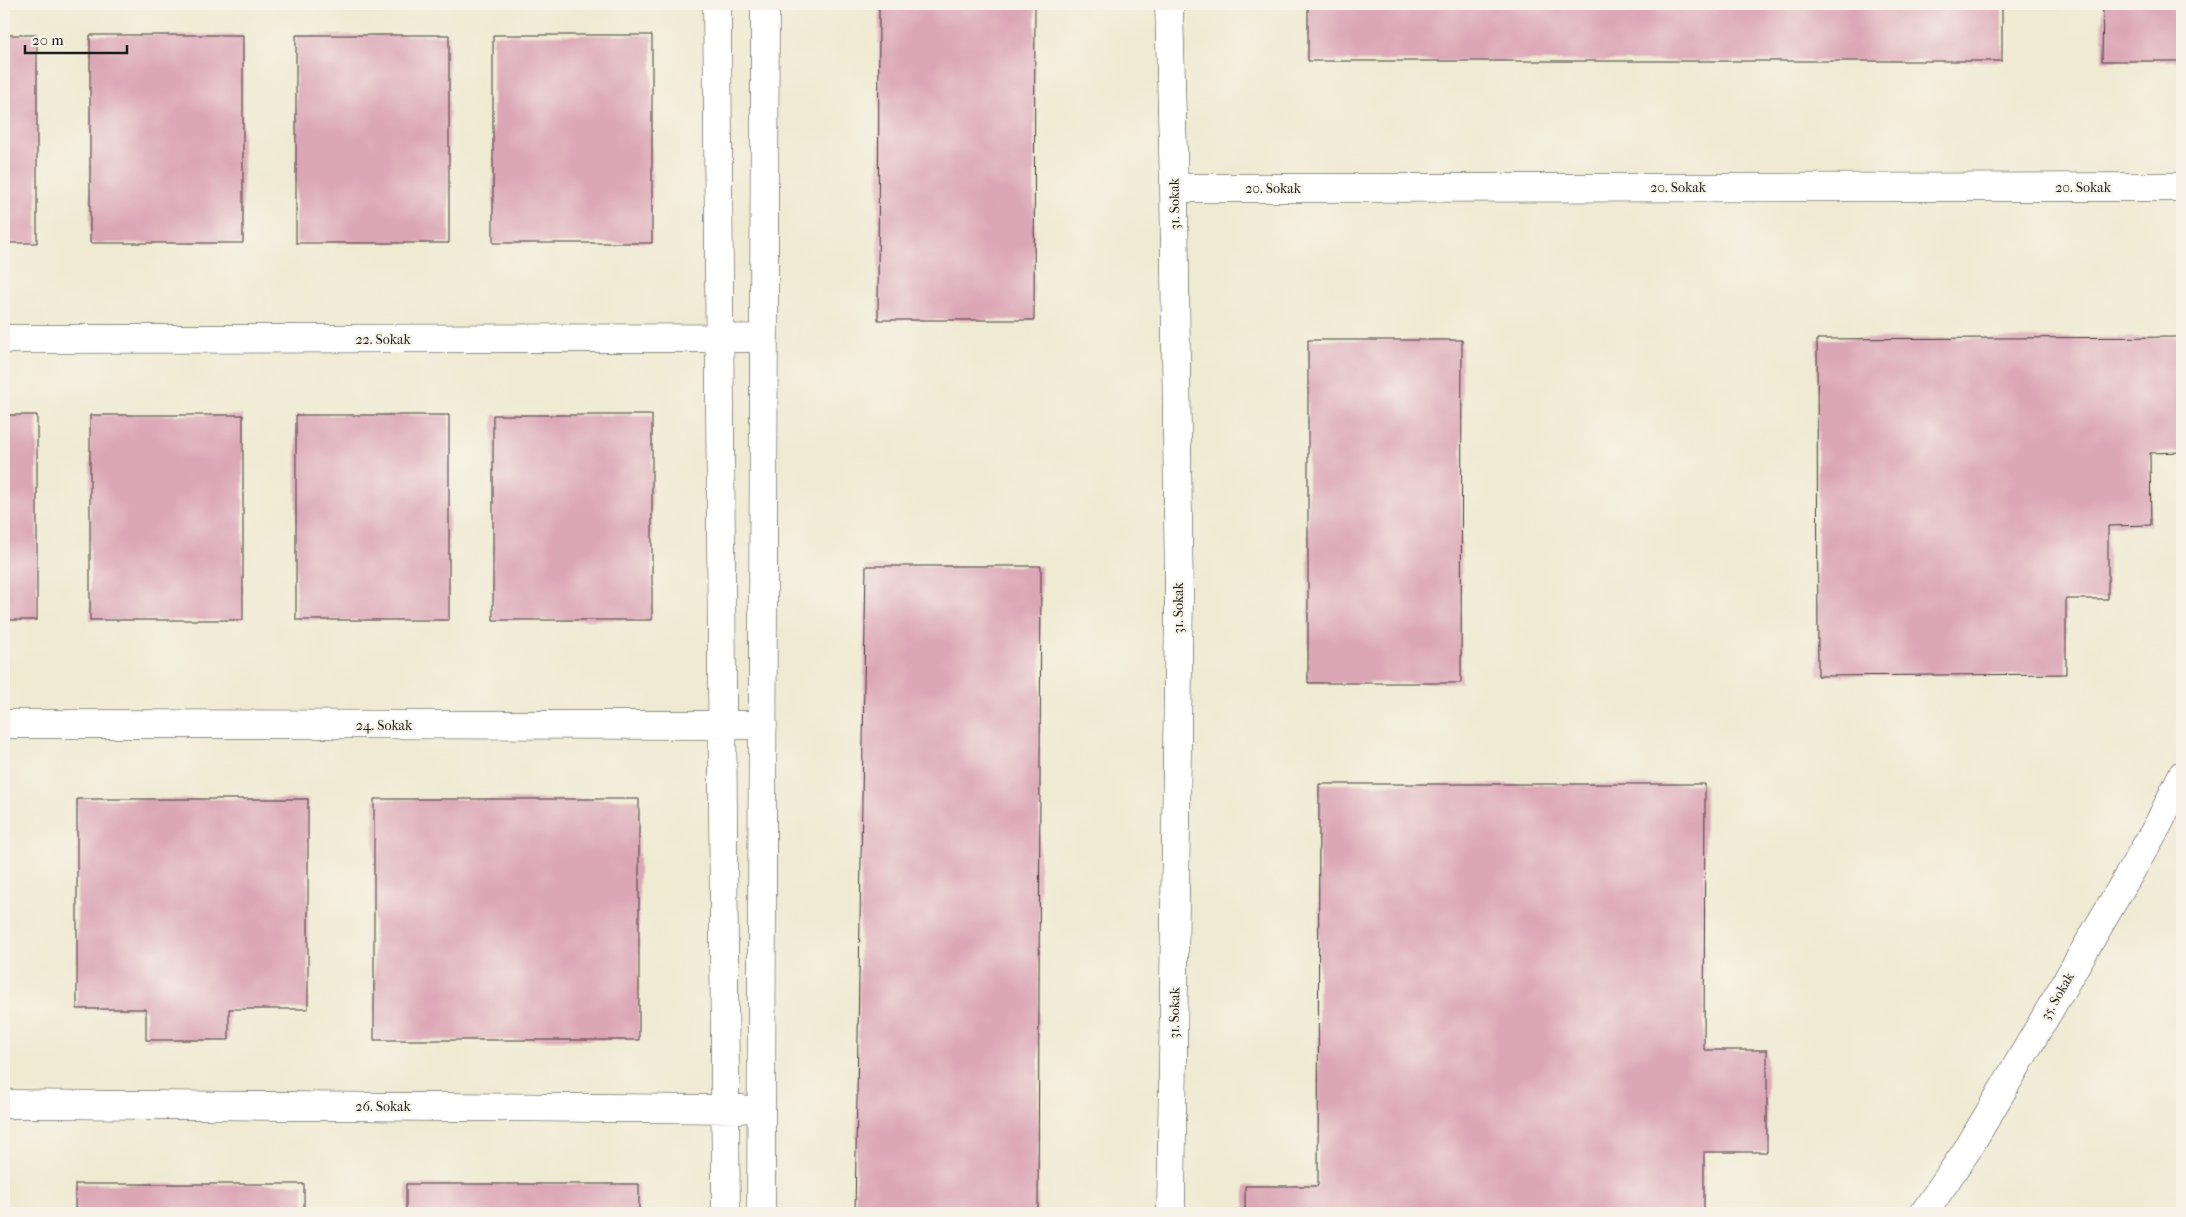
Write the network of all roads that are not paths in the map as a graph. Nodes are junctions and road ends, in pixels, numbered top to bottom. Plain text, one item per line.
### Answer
1 (717, 4) edge
2 (764, 4) edge
3 (1169, 4) edge
4 (2182, 187) edge
5 (1174, 188) junction
6 (720, 338) junction
7 (763, 338) junction
8 (4, 339) edge
9 (4, 724) edge
10 (722, 725) junction
11 (764, 725) junction
12 (2182, 775) edge
13 (4, 1104) edge
14 (725, 1108) junction
15 (762, 1109) junction
16 (726, 1213) edge
17 (761, 1213) edge
18 (1171, 1213) edge
19 (1924, 1213) edge

1 - 6 street
2 - 7 street
3 - 5 street, 31. Sokak
4 - 5 street, 20. Sokak
5 - 18 street, 31. Sokak
6 - 7 street, 22. Sokak
6 - 8 street, 22. Sokak
6 - 10 street
7 - 11 street
9 - 10 street, 24. Sokak
10 - 11 street, 24. Sokak
10 - 14 street
11 - 15 street
12 - 19 street, 35. Sokak
13 - 14 street, 26. Sokak
14 - 15 street, 26. Sokak
14 - 16 street
15 - 17 street

